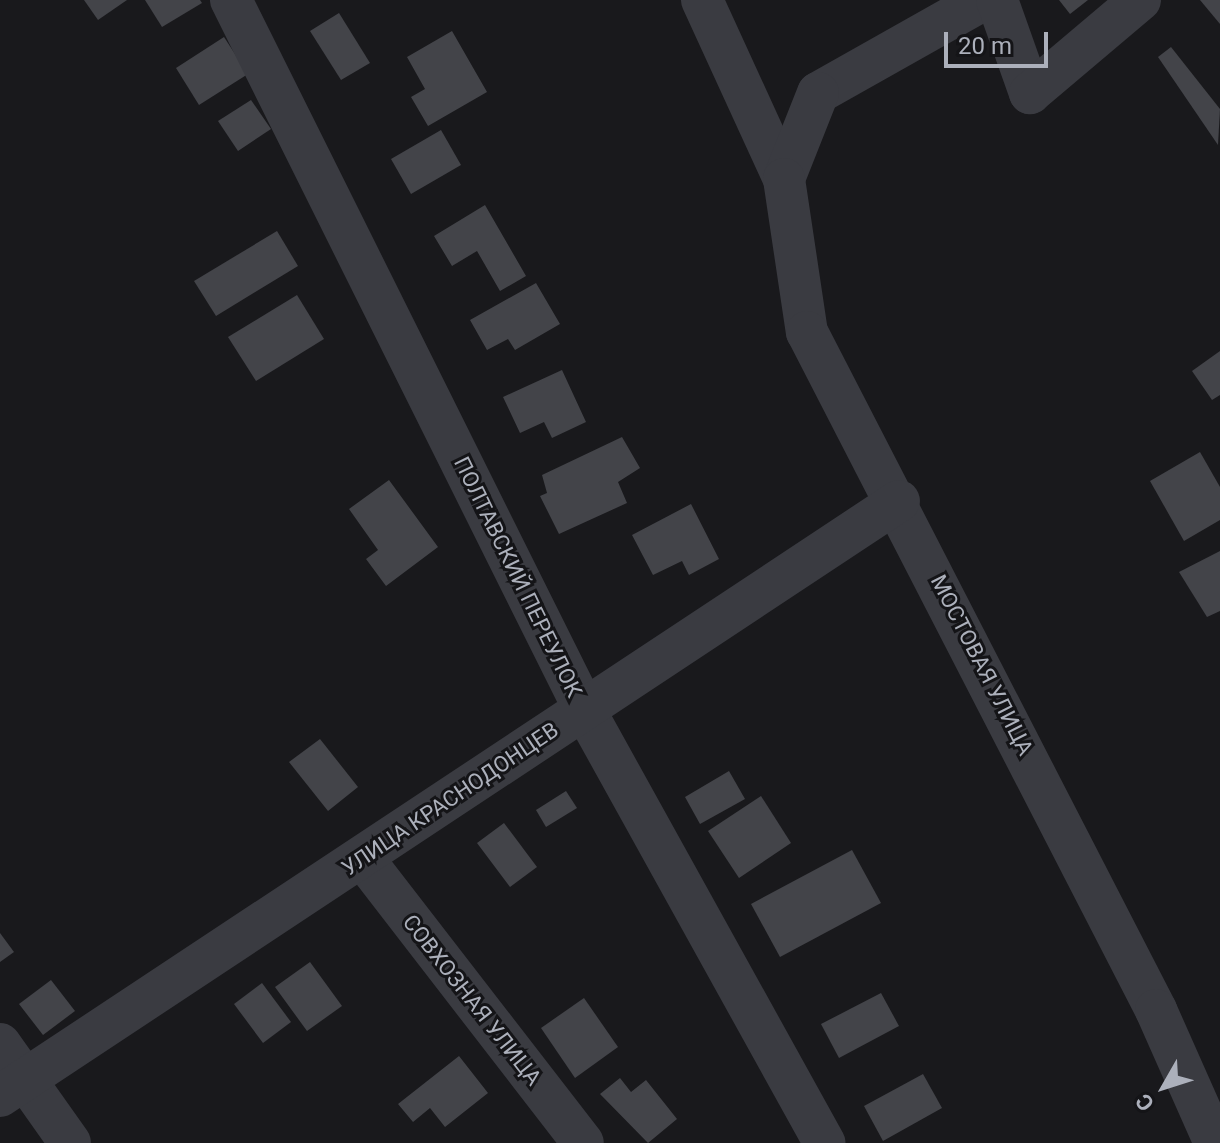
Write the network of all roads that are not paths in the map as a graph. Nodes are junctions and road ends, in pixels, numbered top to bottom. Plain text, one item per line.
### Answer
1 (231, 0) edge
2 (702, 0) edge
3 (983, 0) edge
4 (997, 0) edge
5 (1140, 0) edge
6 (784, 179) junction
7 (899, 501) junction
8 (584, 709) junction
9 (362, 857) junction
10 (0, 1044) edge
11 (14, 1088) edge
12 (70, 1143) edge
13 (583, 1143) edge
14 (825, 1143) edge
15 (1215, 1143) edge

1 - 8 street, ПОЛТАВСКИЙ ПЕРЕУЛОК
2 - 6 street, МОСТОВАЯ УЛИЦА
3 - 6 street
4 - 5 street
6 - 7 street, МОСТОВАЯ УЛИЦА
7 - 8 street, УЛИЦА КРАСНОДОНЦЕВ
7 - 15 street, МОСТОВАЯ УЛИЦА
8 - 9 street, УЛИЦА КРАСНОДОНЦЕВ
8 - 14 street, ПОЛТАВСКИЙ ПЕРЕУЛОК
9 - 11 street, УЛИЦА КРАСНОДОНЦЕВ
9 - 13 street, СОВХОЗНАЯ УЛИЦА
10 - 11 street
11 - 12 street

